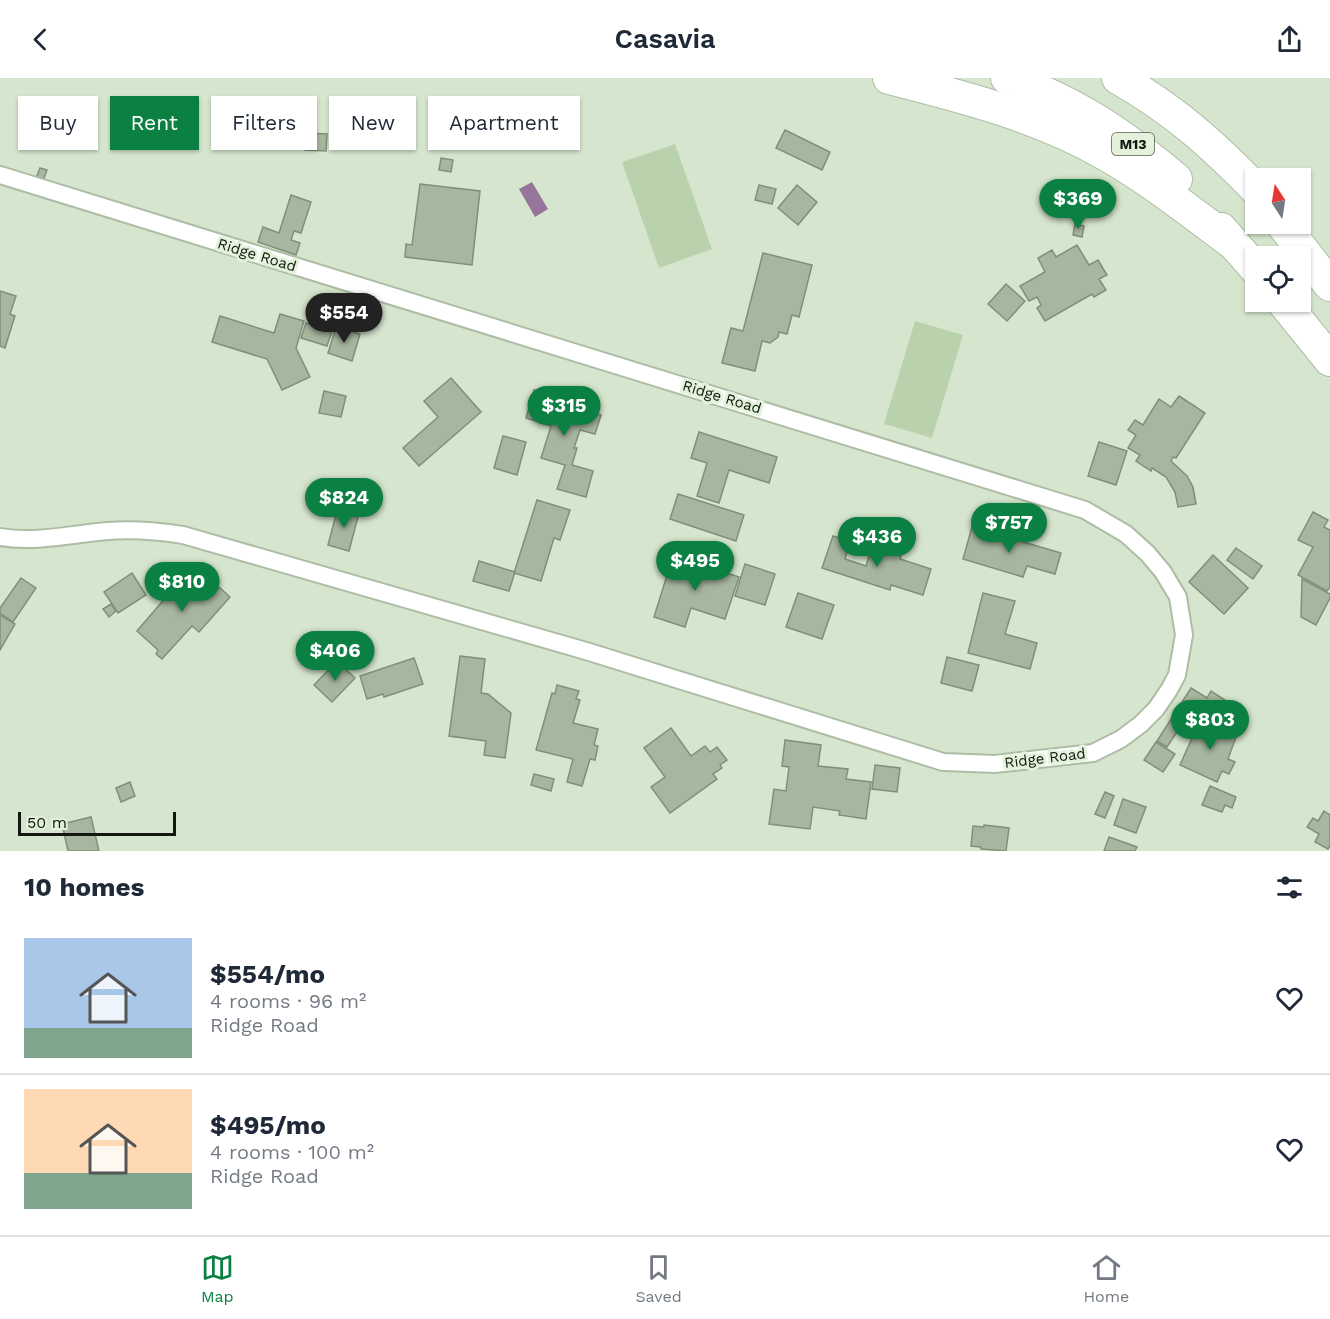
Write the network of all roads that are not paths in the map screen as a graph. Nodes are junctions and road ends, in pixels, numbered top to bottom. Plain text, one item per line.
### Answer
1 (890, 78) edge
2 (1007, 78) edge
3 (1118, 78) edge
4 (0, 175) edge
5 (1245, 178) edge
6 (1290, 234) edge
7 (1234, 244) junction
8 (1245, 256) edge
9 (1330, 285) edge
10 (1291, 312) edge
11 (1330, 360) edge
12 (0, 537) edge

1 - 7 highway
2 - 7 highway, M13
3 - 5 highway
4 - 12 street, Ridge Road
6 - 9 highway
7 - 8 highway, M13
10 - 11 highway

